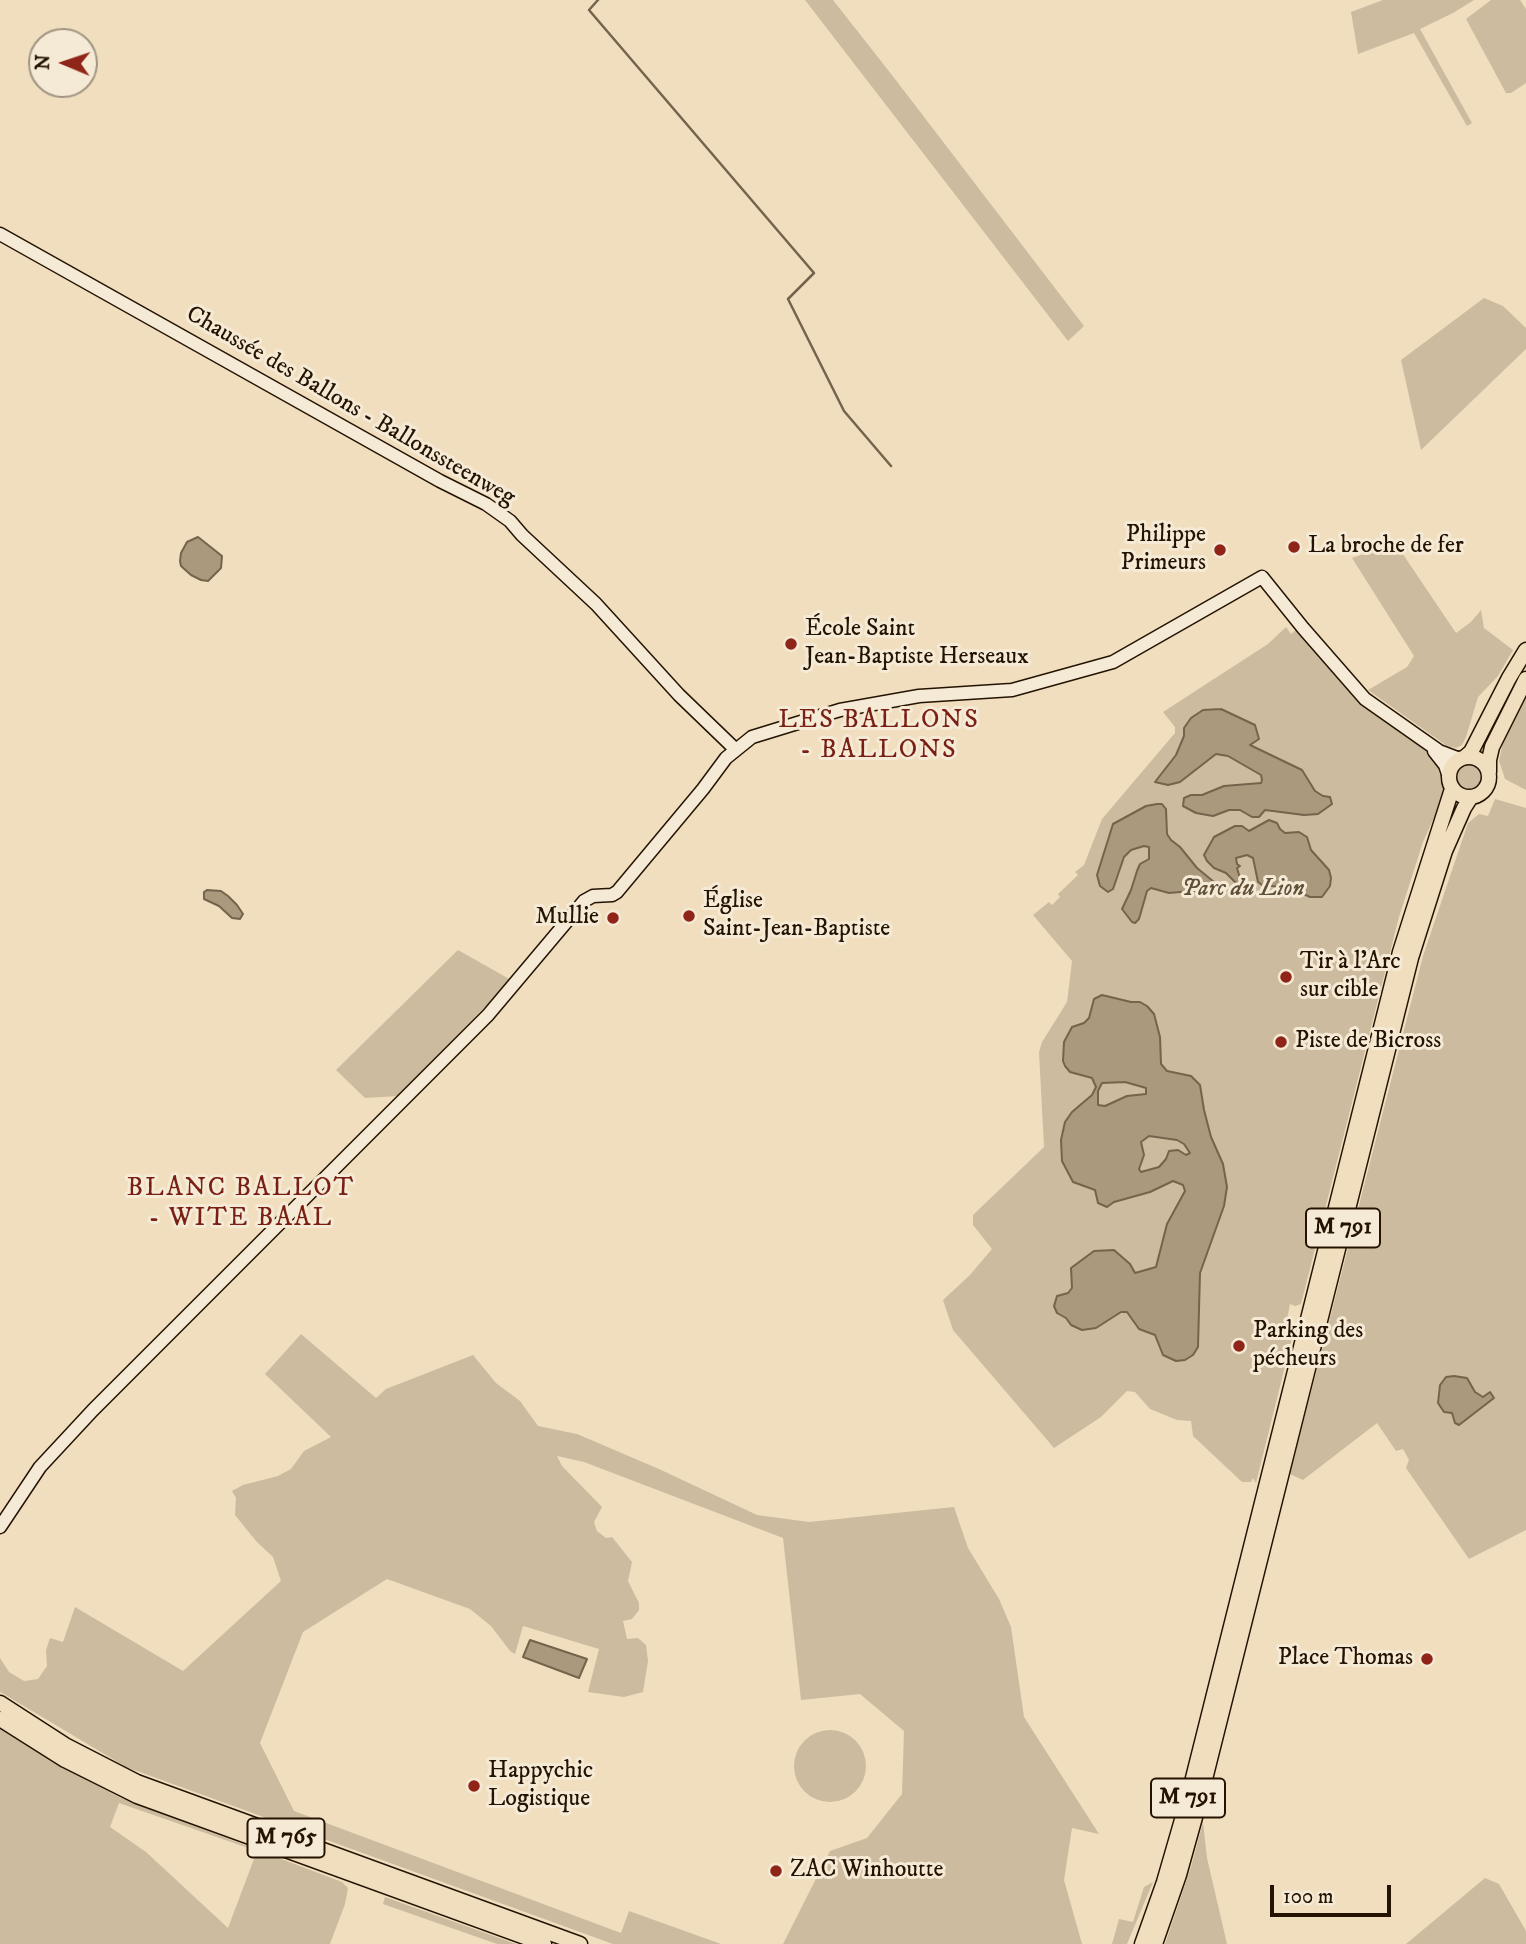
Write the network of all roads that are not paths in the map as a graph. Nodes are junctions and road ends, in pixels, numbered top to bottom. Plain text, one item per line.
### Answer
1 (0, 234) edge
2 (1526, 650) edge
3 (1526, 679) edge
4 (1423, 741) junction
5 (735, 749) junction
6 (1463, 758) junction
7 (1489, 772) junction
8 (1450, 783) junction
9 (1471, 797) junction
10 (0, 1527) edge
11 (1, 1709) edge
12 (544, 1944) edge
13 (580, 1944) edge
14 (1142, 1944) edge
15 (1155, 1944) edge

1 - 5 street, Chaussée des Ballons - Ballonssteenweg
2 - 6 main road
3 - 7 main road
4 - 5 street
4 - 6 street
4 - 8 street
5 - 10 street
6 - 7 main road
6 - 8 main road
7 - 9 main road
8 - 9 main road
8 - 14 main road, M 791
9 - 15 main road, M 791
11 - 12 main road, M 765
11 - 13 main road, M 765

